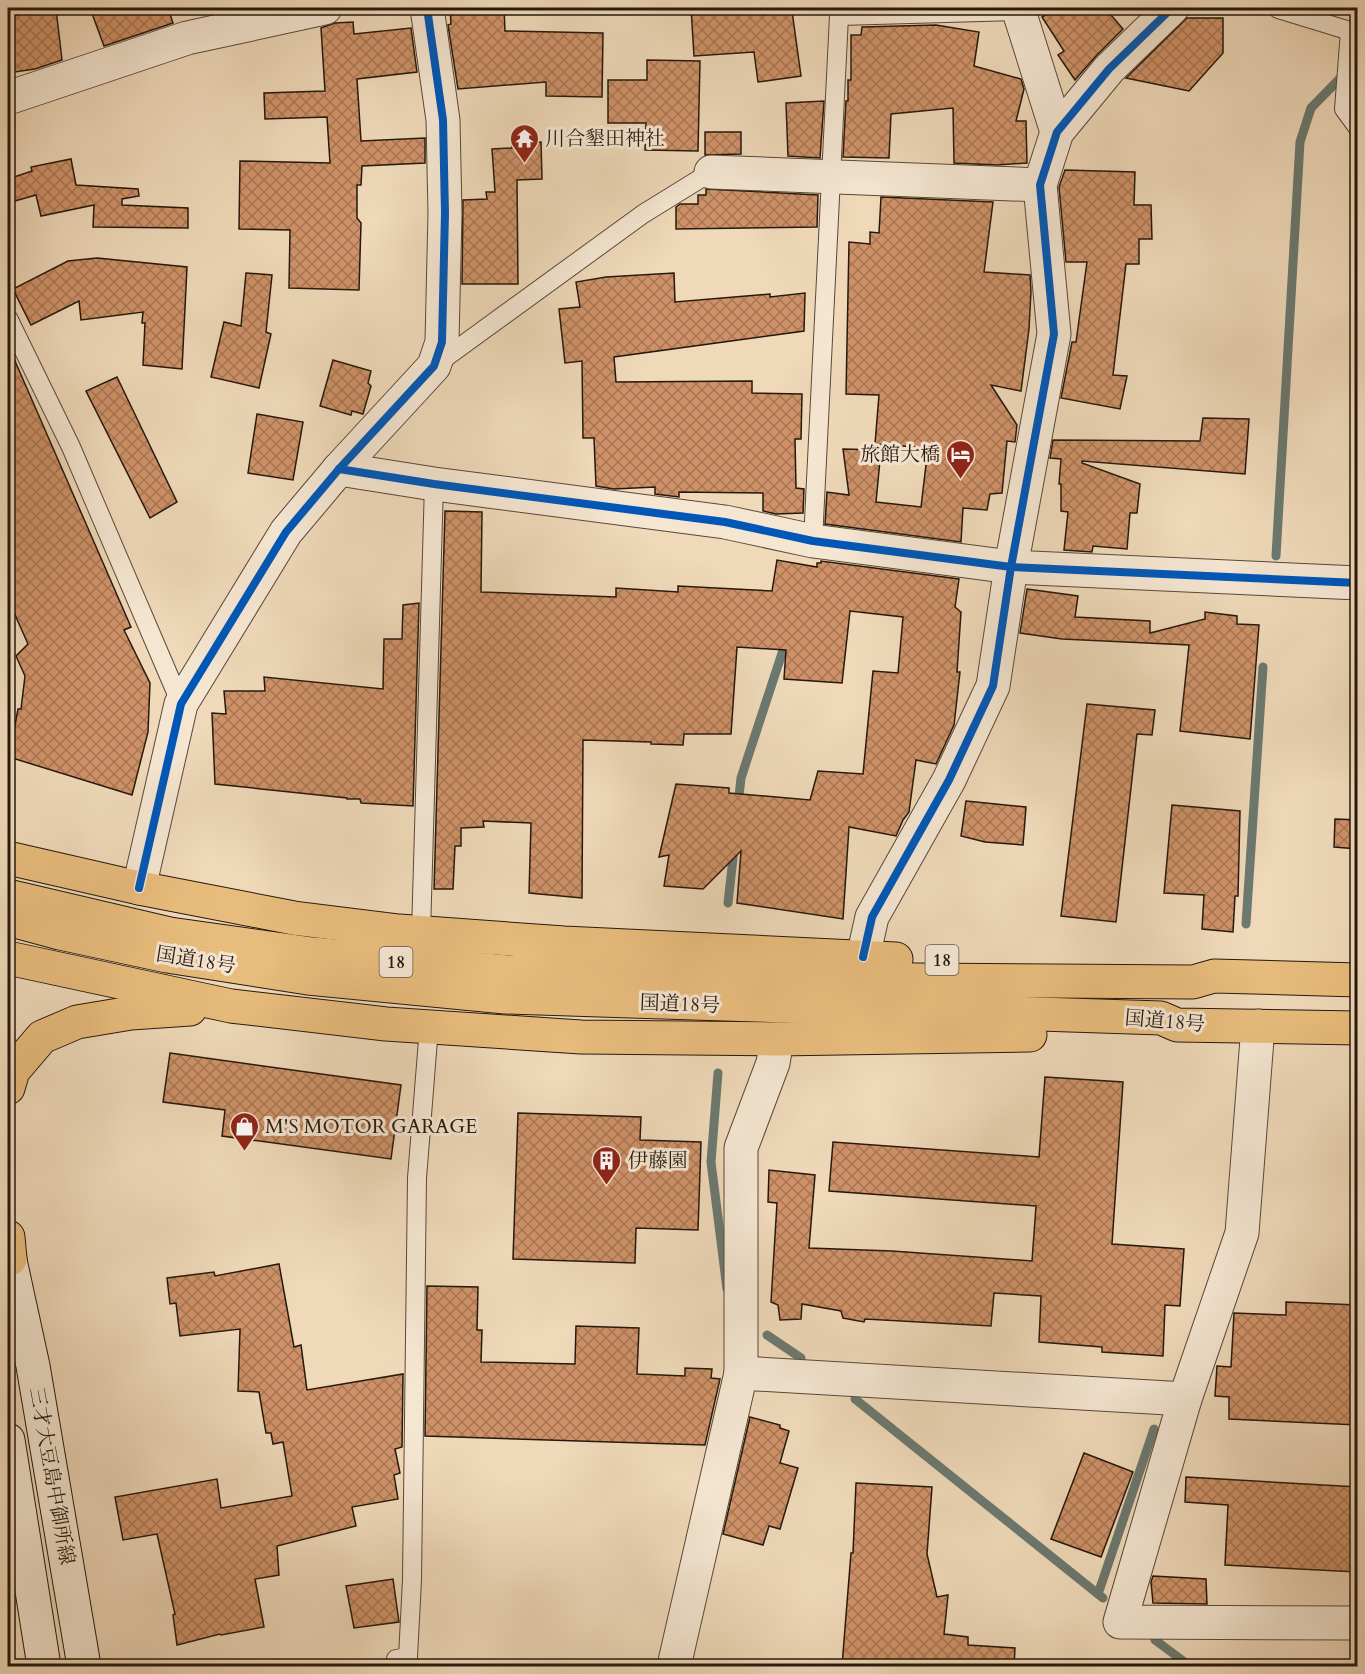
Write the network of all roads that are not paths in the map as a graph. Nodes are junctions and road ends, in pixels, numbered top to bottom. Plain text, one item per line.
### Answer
1 (325, 8) edge
2 (427, 8) edge
3 (1172, 8) edge
4 (1018, 9) edge
5 (1278, 9) dead end
6 (840, 12) edge
7 (1354, 31) edge
8 (8, 98) edge
9 (1358, 128) edge
10 (1057, 132) junction
11 (711, 172) joint
12 (832, 177) junction
13 (1040, 185) junction
14 (8, 318) edge
15 (434, 366) junction
16 (339, 469) junction
17 (434, 484) junction
18 (813, 541) junction
19 (1011, 567) junction
20 (1358, 583) edge
21 (181, 704) junction
22 (8, 858) edge
23 (139, 888) junction
24 (8, 896) edge
25 (8, 920) edge
26 (421, 933) junction
27 (863, 957) junction
28 (8, 958) edge
29 (1214, 976) junction
30 (1358, 980) edge
31 (788, 994) junction
32 (231, 1006) junction
33 (1177, 1025) junction
34 (1258, 1026) junction
35 (429, 1027) junction
36 (1358, 1028) edge
37 (777, 1039) junction
38 (8, 1088) edge
39 (8, 1249) edge
40 (741, 1372) junction
41 (1185, 1399) junction
42 (8, 1440) edge
43 (1358, 1623) edge
44 (396, 1659) dead end
45 (45, 1666) edge
46 (84, 1666) edge
47 (674, 1666) edge

1 - 8 street
2 - 15 street
3 - 10 street
4 - 6 lane
4 - 10 street
5 - 7 lane
6 - 12 lane
7 - 9 lane
10 - 13 street
11 - 12 street
11 - 15 lane
12 - 13 street
12 - 18 lane
13 - 19 street
14 - 21 lane
15 - 16 street
16 - 17 street
16 - 21 street
17 - 18 street
17 - 26 lane
18 - 19 street
19 - 20 street
19 - 27 street
21 - 23 street
22 - 23 highway, 18
23 - 26 highway, 18
24 - 31 highway, 国道18号 / 18
25 - 31 highway, 国道18号 / 18
26 - 27 highway, 18
27 - 29 highway, 18
28 - 32 highway, 18
29 - 30 highway, 国道18号 / 18
29 - 31 highway, 国道18号 / 18
31 - 33 highway, 国道18号 / 18
32 - 35 highway, 18
32 - 38 highway, 18
33 - 34 highway, 国道18号 / 18
33 - 37 highway, 18
34 - 36 highway, 国道18号 / 18
34 - 41 street
35 - 37 highway, 18
35 - 44 lane
37 - 40 street
39 - 46 street, 三才大豆島中御所線
40 - 41 street
40 - 47 street
41 - 43 street
42 - 45 street, 三才大豆島中御所線

